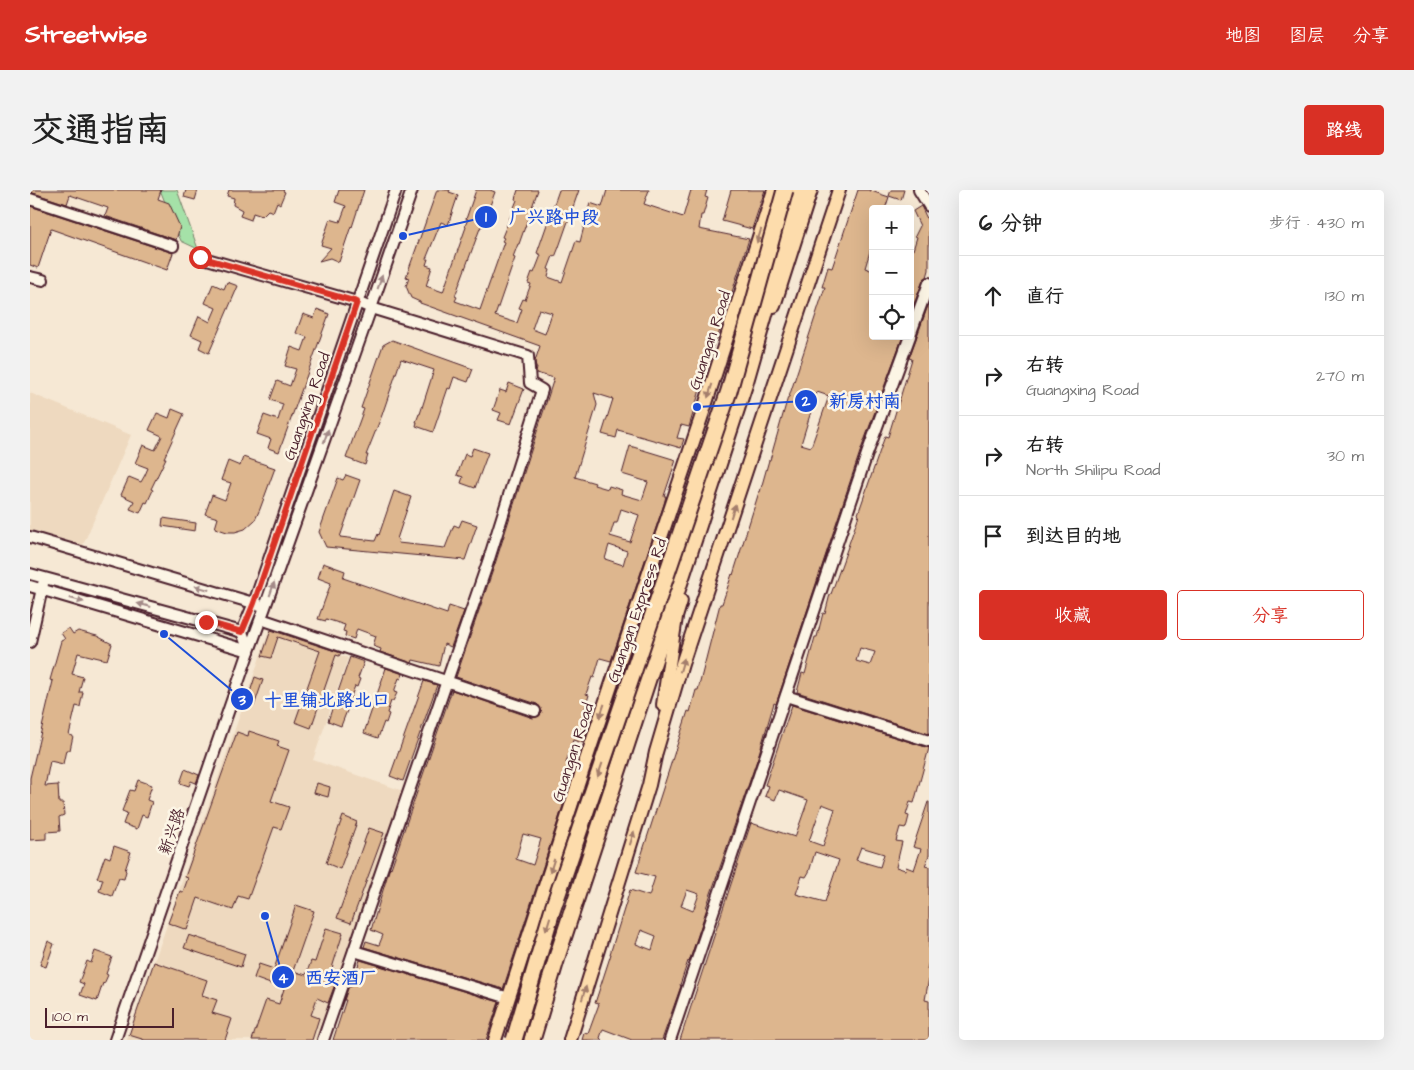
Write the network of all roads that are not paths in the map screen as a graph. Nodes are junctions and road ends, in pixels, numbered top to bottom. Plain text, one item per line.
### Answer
1 (396, 190) edge
2 (412, 190) edge
3 (774, 190) edge
4 (785, 190) edge
5 (799, 190) edge
6 (811, 190) edge
7 (839, 190) edge
8 (919, 190) edge
9 (30, 199) edge
10 (929, 206) edge
11 (173, 246) dead end
12 (200, 257) dead end
13 (30, 277) edge
14 (43, 280) dead end
15 (929, 283) edge
16 (357, 302) junction
17 (371, 308) junction
18 (914, 325) edge
19 (909, 340) edge
20 (710, 457) junction
21 (679, 485) junction
22 (30, 537) edge
23 (30, 574) edge
24 (44, 578) junction
25 (30, 586) edge
26 (41, 590) junction
27 (254, 603) junction
28 (265, 607) junction
29 (261, 619) junction
30 (242, 632) junction
31 (30, 642) edge
32 (249, 651) junction
33 (617, 668) junction
34 (447, 681) junction
35 (786, 696) junction
36 (536, 711) dead end
37 (929, 741) edge
38 (656, 752) junction
39 (354, 951) junction
40 (510, 998) junction
41 (115, 1040) edge
42 (323, 1040) edge
43 (496, 1040) edge
44 (514, 1040) edge
45 (532, 1040) edge
46 (570, 1040) edge
47 (670, 1040) edge

1 - 16 street, Guangxing Road
17 -> 2 street, Guangxing Road
3 -> 21 main road, Guangan Road
4 -> 44 highway, Guangan Express Rd, bridge
5 - 20 main road
5 - 45 highway, Guangan Express Rd
6 - 38 main road
38 -> 7 main road
8 - 10 street
9 - 11 street
12 - 16 street
13 - 14 street
15 - 18 street
16 - 17 street
16 - 27 street, Guangxing Road
28 -> 17 street, Guangxing Road
17 - 34 street
19 - 35 street
20 - 21 main road
20 - 33 main road
21 - 33 main road, Guangan Road
27 -> 22 street
23 - 24 street
24 - 26 street
30 -> 24 street
25 - 26 street
26 - 31 street
26 -> 32 street
27 - 28 street
27 - 30 street, Guangxing Road
28 - 29 street, Guangxing Road
29 - 32 street, Guangxing Road
29 - 34 street
30 - 32 street
32 - 41 street, 新兴路
33 -> 40 main road, Guangan Road
34 - 36 street
34 - 39 street
35 - 37 street
35 - 47 street
46 -> 38 main road
39 - 40 street
39 - 42 street
40 - 43 main road, Guangan Road

